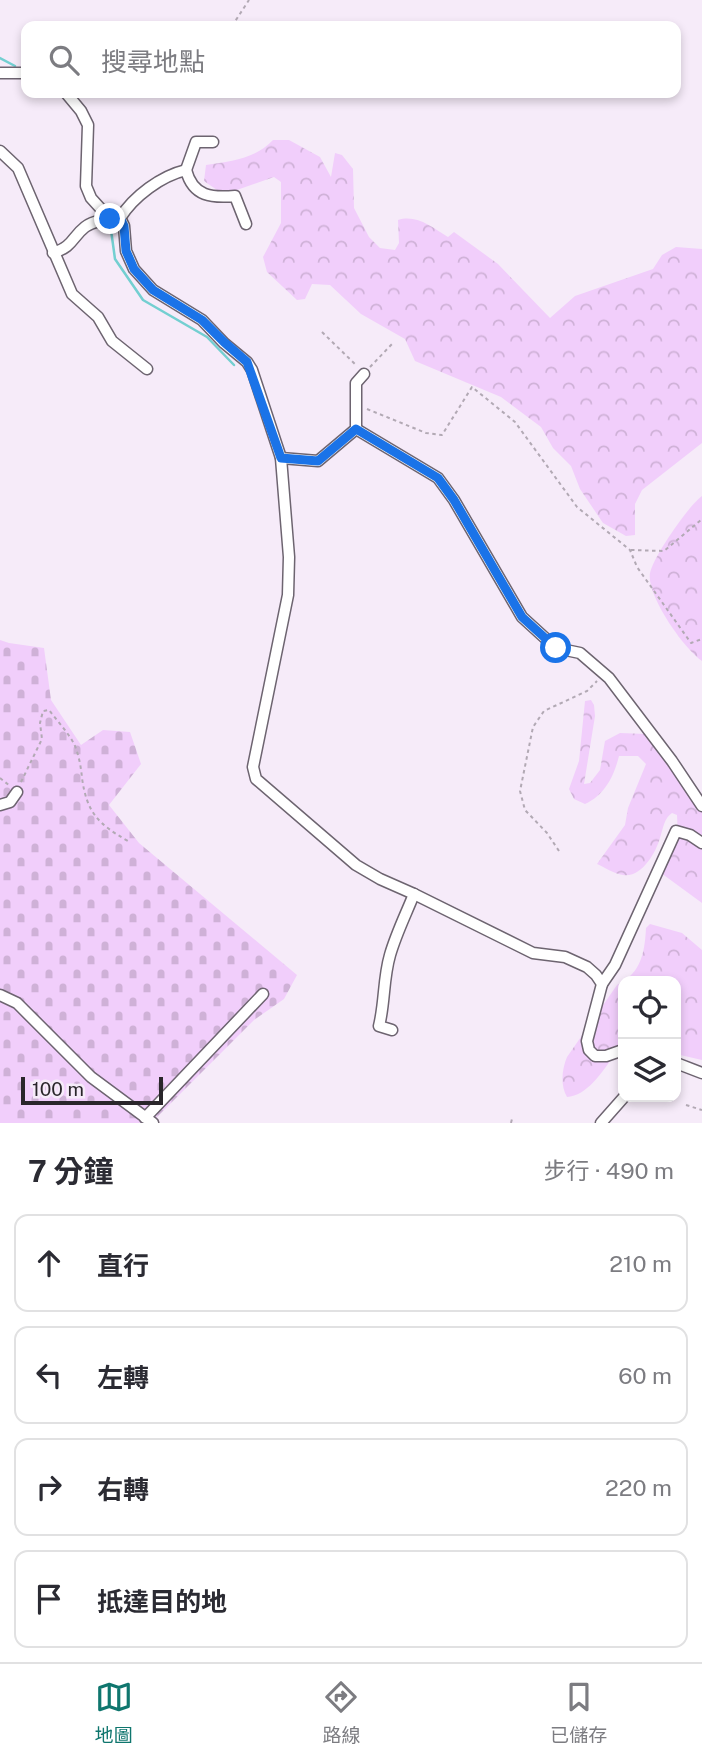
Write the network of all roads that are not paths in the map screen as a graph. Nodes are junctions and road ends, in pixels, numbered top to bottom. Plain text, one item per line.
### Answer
1 (0, 73) edge
2 (21, 73) edge
3 (70, 98) edge
4 (213, 142) dead end
5 (0, 151) edge
6 (186, 170) junction
7 (115, 219) junction
8 (246, 224) dead end
9 (53, 253) junction
10 (147, 369) dead end
11 (364, 374) road end
12 (356, 429) junction
13 (281, 458) junction
14 (17, 792) road end
15 (0, 805) edge
16 (702, 806) edge
17 (702, 843) edge
18 (414, 894) junction
19 (602, 984) junction
20 (263, 994) dead end
21 (0, 995) edge
22 (392, 1030) dead end
23 (618, 1052) edge
24 (681, 1065) edge
25 (702, 1073) edge
26 (620, 1102) edge
27 (149, 1120) edge
28 (601, 1123) edge

1 - 2 street
3 - 7 street
4 - 6 street
5 - 9 street
6 - 7 street
6 - 8 street
7 - 9 street
7 - 13 street
9 - 10 street
11 - 12 street
12 - 13 street
12 - 16 street
13 - 18 street
14 - 15 street
17 - 19 street
18 - 19 street
18 - 22 street
19 - 23 street
20 - 27 street
21 - 27 street
24 - 25 street
26 - 28 street

